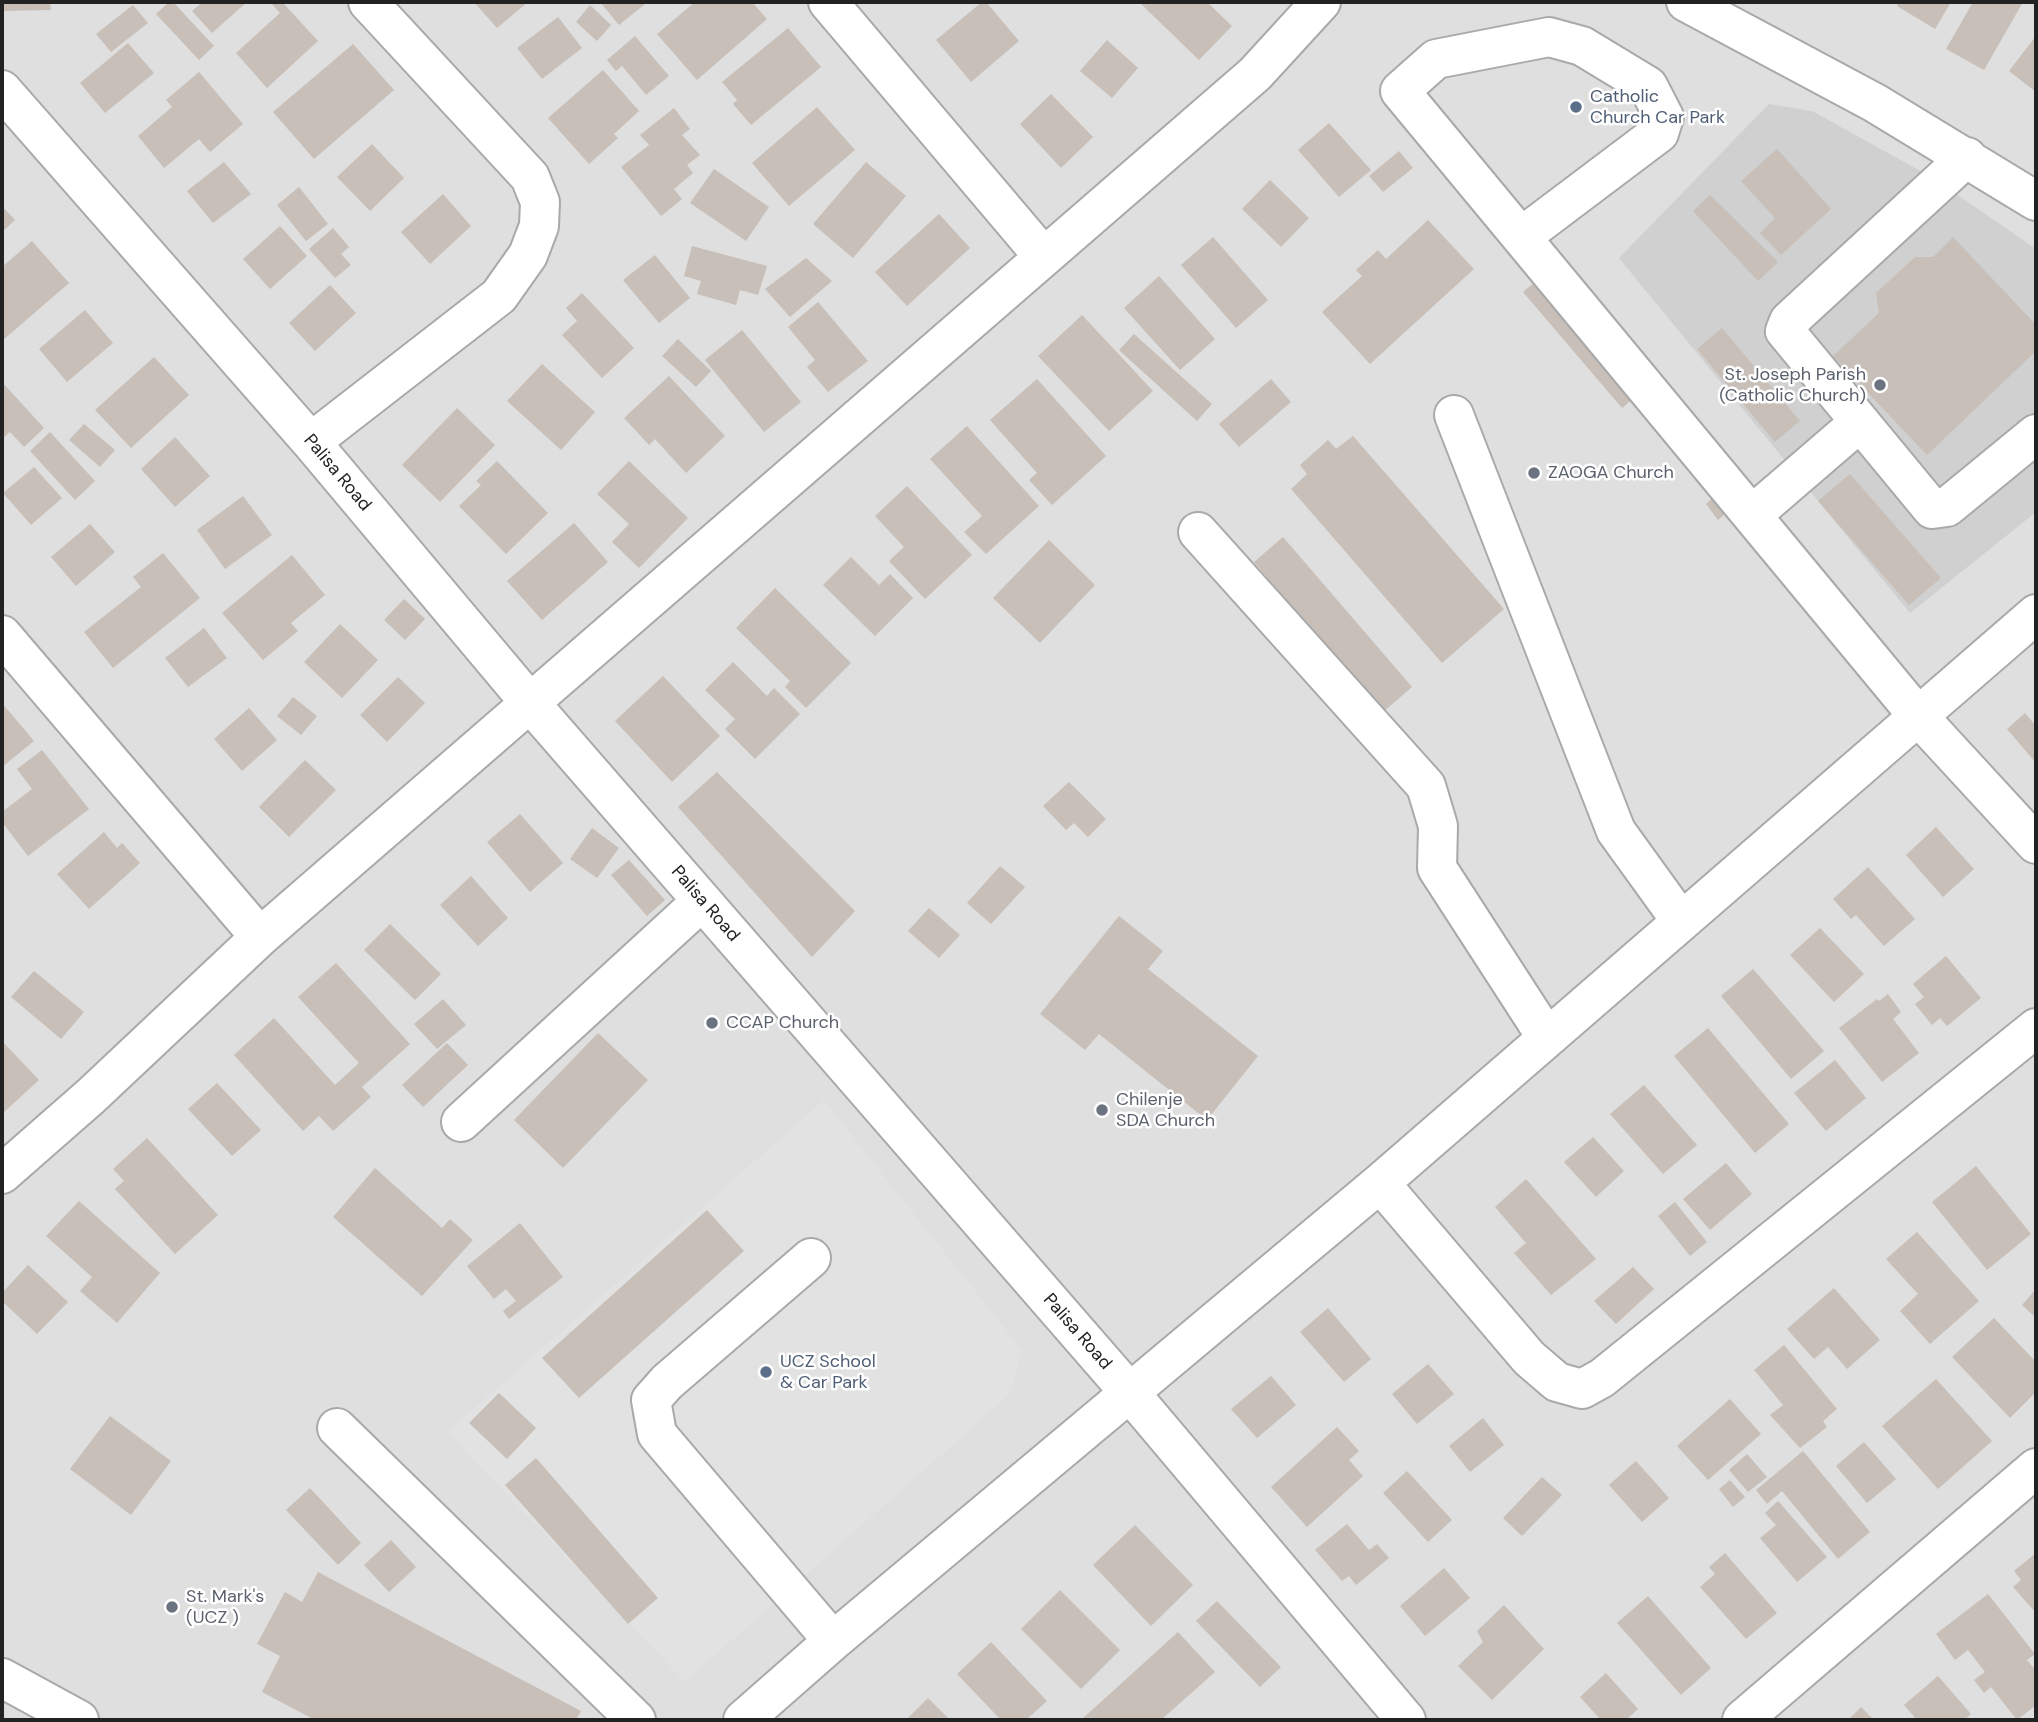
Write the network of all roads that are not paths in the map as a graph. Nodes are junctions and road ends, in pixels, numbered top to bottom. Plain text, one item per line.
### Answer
1 (368, 2) edge
2 (828, 2) edge
3 (1321, 2) edge
4 (1686, 2) edge
5 (2, 90) edge
6 (1967, 157) junction
7 (2036, 201) edge
8 (1521, 237) junction
9 (1043, 256) junction
10 (1454, 415) dead end
11 (1860, 422) junction
12 (2036, 434) edge
13 (311, 442) junction
14 (1752, 515) junction
15 (1198, 532) dead end
16 (2036, 614) edge
17 (2, 635) edge
18 (531, 704) junction
19 (1918, 716) junction
20 (2036, 844) edge
21 (702, 901) junction
22 (1681, 921) junction
23 (260, 937) junction
24 (2036, 1028) edge
25 (1547, 1038) junction
26 (461, 1122) dead end
27 (2, 1174) edge
28 (1380, 1183) junction
29 (811, 1258) dead end
30 (1130, 1392) junction
31 (337, 1427) dead end
32 (2036, 1468) edge
33 (833, 1641) junction
34 (2, 1678) edge
35 (79, 1720) edge
36 (636, 1720) edge
37 (743, 1720) edge
38 (1406, 1720) edge
39 (1742, 1720) edge

1 - 13 street
2 - 9 street
3 - 9 street
4 - 6 street
5 - 13 street, Palisa Road
6 - 7 street
6 - 11 street
8 - 8 street
8 - 14 street
9 - 18 street
10 - 22 street
11 - 12 street
11 - 14 street
13 - 18 street, Palisa Road
14 - 19 street
15 - 25 street
16 - 19 street
17 - 23 street
18 - 21 street, Palisa Road
18 - 23 street
19 - 20 street
19 - 22 street
21 - 26 street
21 - 30 street, Palisa Road
22 - 25 street
23 - 27 street
24 - 28 street
25 - 28 street
28 - 30 street
29 - 33 street
30 - 33 street
30 - 38 street, Palisa Road
31 - 36 street
32 - 39 street
33 - 37 street
34 - 35 street

